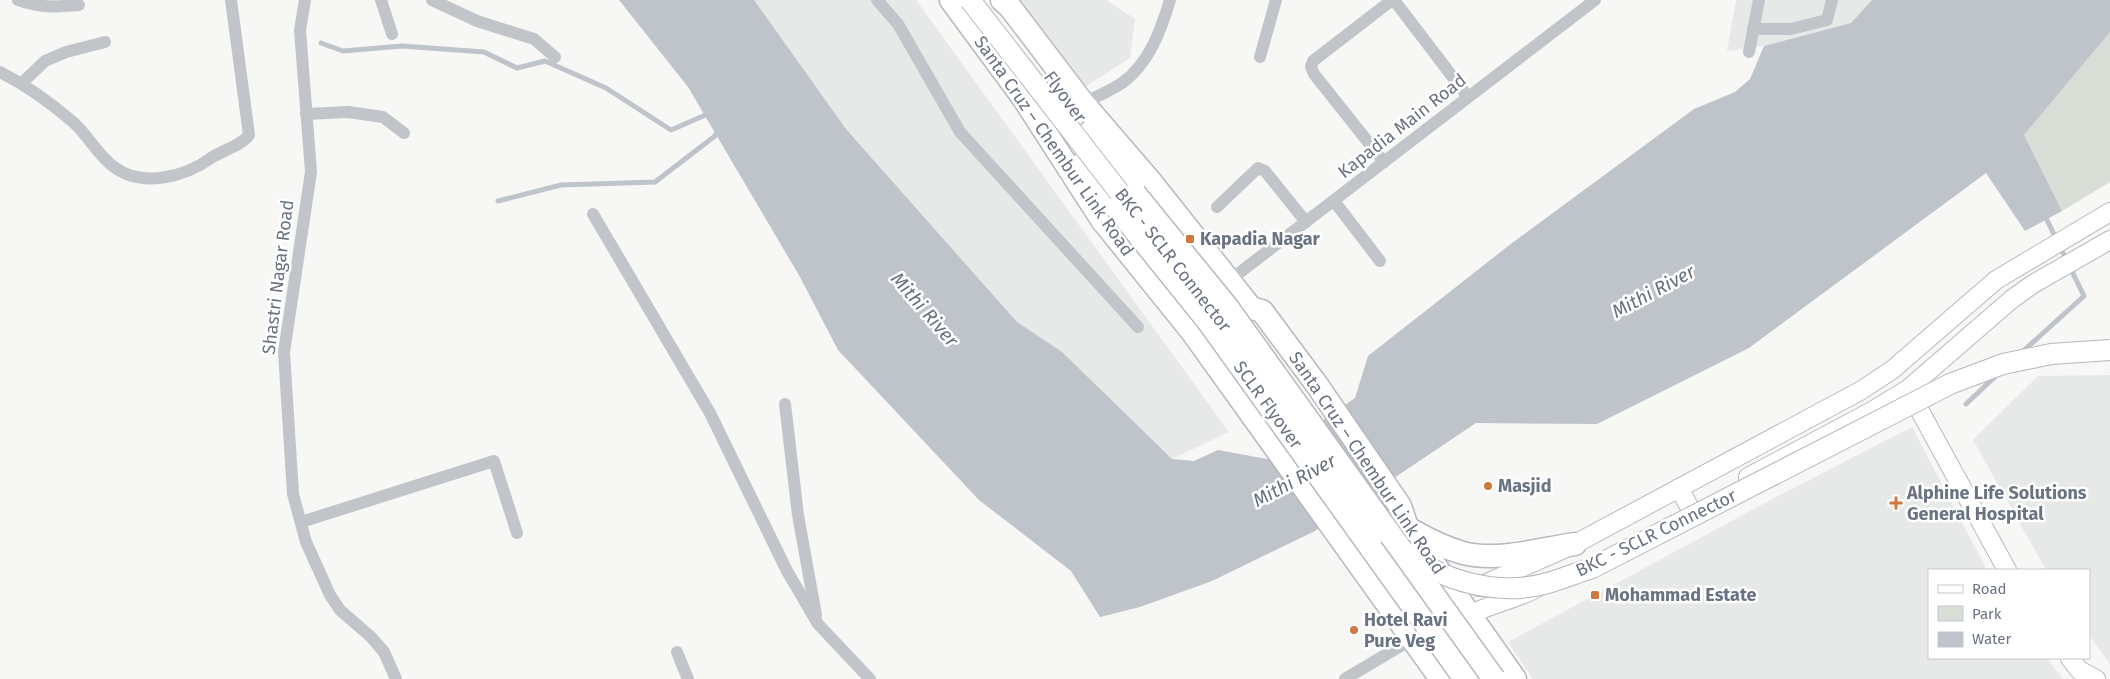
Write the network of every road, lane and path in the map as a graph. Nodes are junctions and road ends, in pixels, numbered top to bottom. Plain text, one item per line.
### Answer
1 (18, 0) edge
2 (231, 0) edge
3 (305, 0) edge
4 (381, 0) edge
5 (432, 0) edge
6 (877, 0) edge
7 (951, 0) edge
8 (970, 0) edge
9 (994, 0) edge
10 (1002, 0) edge
11 (1170, 0) edge
12 (1276, 0) edge
13 (1393, 0) edge
14 (1594, 0) edge
15 (1759, 0) edge
16 (1832, 0) edge
17 (79, 5) dead end
18 (1578, 5) edge
19 (1753, 29) junction
20 (392, 34) dead end
21 (105, 42) dead end
22 (1749, 52) dead end
23 (555, 57) dead end
24 (1260, 57) dead end
25 (0, 72) edge
26 (22, 83) junction
27 (1468, 97) junction
28 (1024, 98) junction
29 (1083, 103) junction
30 (306, 114) junction
31 (404, 133) dead end
32 (1384, 162) junction
33 (1334, 201) junction
34 (1217, 207) dead end
35 (1117, 208) joint
36 (2110, 212) edge
37 (593, 214) dead end
38 (1306, 222) junction
39 (2110, 240) edge
40 (1380, 261) dead end
41 (1230, 280) junction
42 (1251, 308) junction
43 (1138, 327) dead end
44 (1202, 346) junction
45 (2110, 350) edge
46 (1908, 389) junction
47 (785, 404) dead end
48 (1679, 488) junction
49 (1690, 508) junction
50 (1402, 518) junction
51 (300, 522) junction
52 (517, 533) dead end
53 (1575, 544) junction
54 (2006, 569) edge
55 (1464, 605) junction
56 (818, 624) junction
57 (1409, 641) junction
58 (677, 652) dead end
59 (2076, 669) edge
60 (396, 679) edge
61 (688, 679) edge
62 (870, 679) edge
63 (1345, 679) edge
64 (1441, 679) edge
65 (1465, 679) edge
66 (1494, 679) edge
67 (1515, 679) edge
68 (2096, 679) edge

1 - 17 street
2 - 26 street
3 - 30 street, Shastri Nagar Road
4 - 20 street
5 - 23 street
6 - 43 street
7 - 28 highway, Santa Cruz – Chembur Link Road
8 - 45 main road, BKC - SCLR Connector, bridge
9 - 66 highway, Flyover, bridge
10 - 29 highway, Santa Cruz – Chembur Link Road
11 - 29 street
12 - 24 street
13 - 27 street
13 - 32 street
14 - 18 street, Kapadia Main Road
15 - 19 street
16 - 19 street
18 - 27 street, Kapadia Main Road
19 - 22 street
21 - 26 street
25 - 26 street
27 - 32 street, Kapadia Main Road
28 - 35 highway, Flyover
28 - 44 highway, Santa Cruz – Chembur Link Road
29 - 41 highway, Santa Cruz – Chembur Link Road
30 - 31 street
30 - 51 street, Shastri Nagar Road
32 - 33 street, Kapadia Main Road
33 - 38 street, Kapadia Main Road
33 - 40 street
34 - 38 street
35 - 65 highway, SCLR Flyover, bridge
36 - 48 main road
37 - 56 street
38 - 41 street, Kapadia Main Road
39 - 46 main road
41 - 42 highway, Santa Cruz – Chembur Link Road
42 - 44 highway
42 - 50 highway, Santa Cruz – Chembur Link Road
44 - 57 highway, Santa Cruz – Chembur Link Road
46 - 49 main road
46 - 54 main road
47 - 56 street
48 - 49 main road
48 - 53 main road
49 - 55 main road
50 - 53 highway
50 - 55 highway, Santa Cruz – Chembur Link Road
51 - 52 street
51 - 60 street, Shastri Nagar Road
53 - 55 main road
55 - 57 main road
55 - 67 highway, Santa Cruz – Chembur Link Road
56 - 62 street
57 - 63 street
57 - 64 highway, Santa Cruz – Chembur Link Road
58 - 61 street
59 - 68 main road

